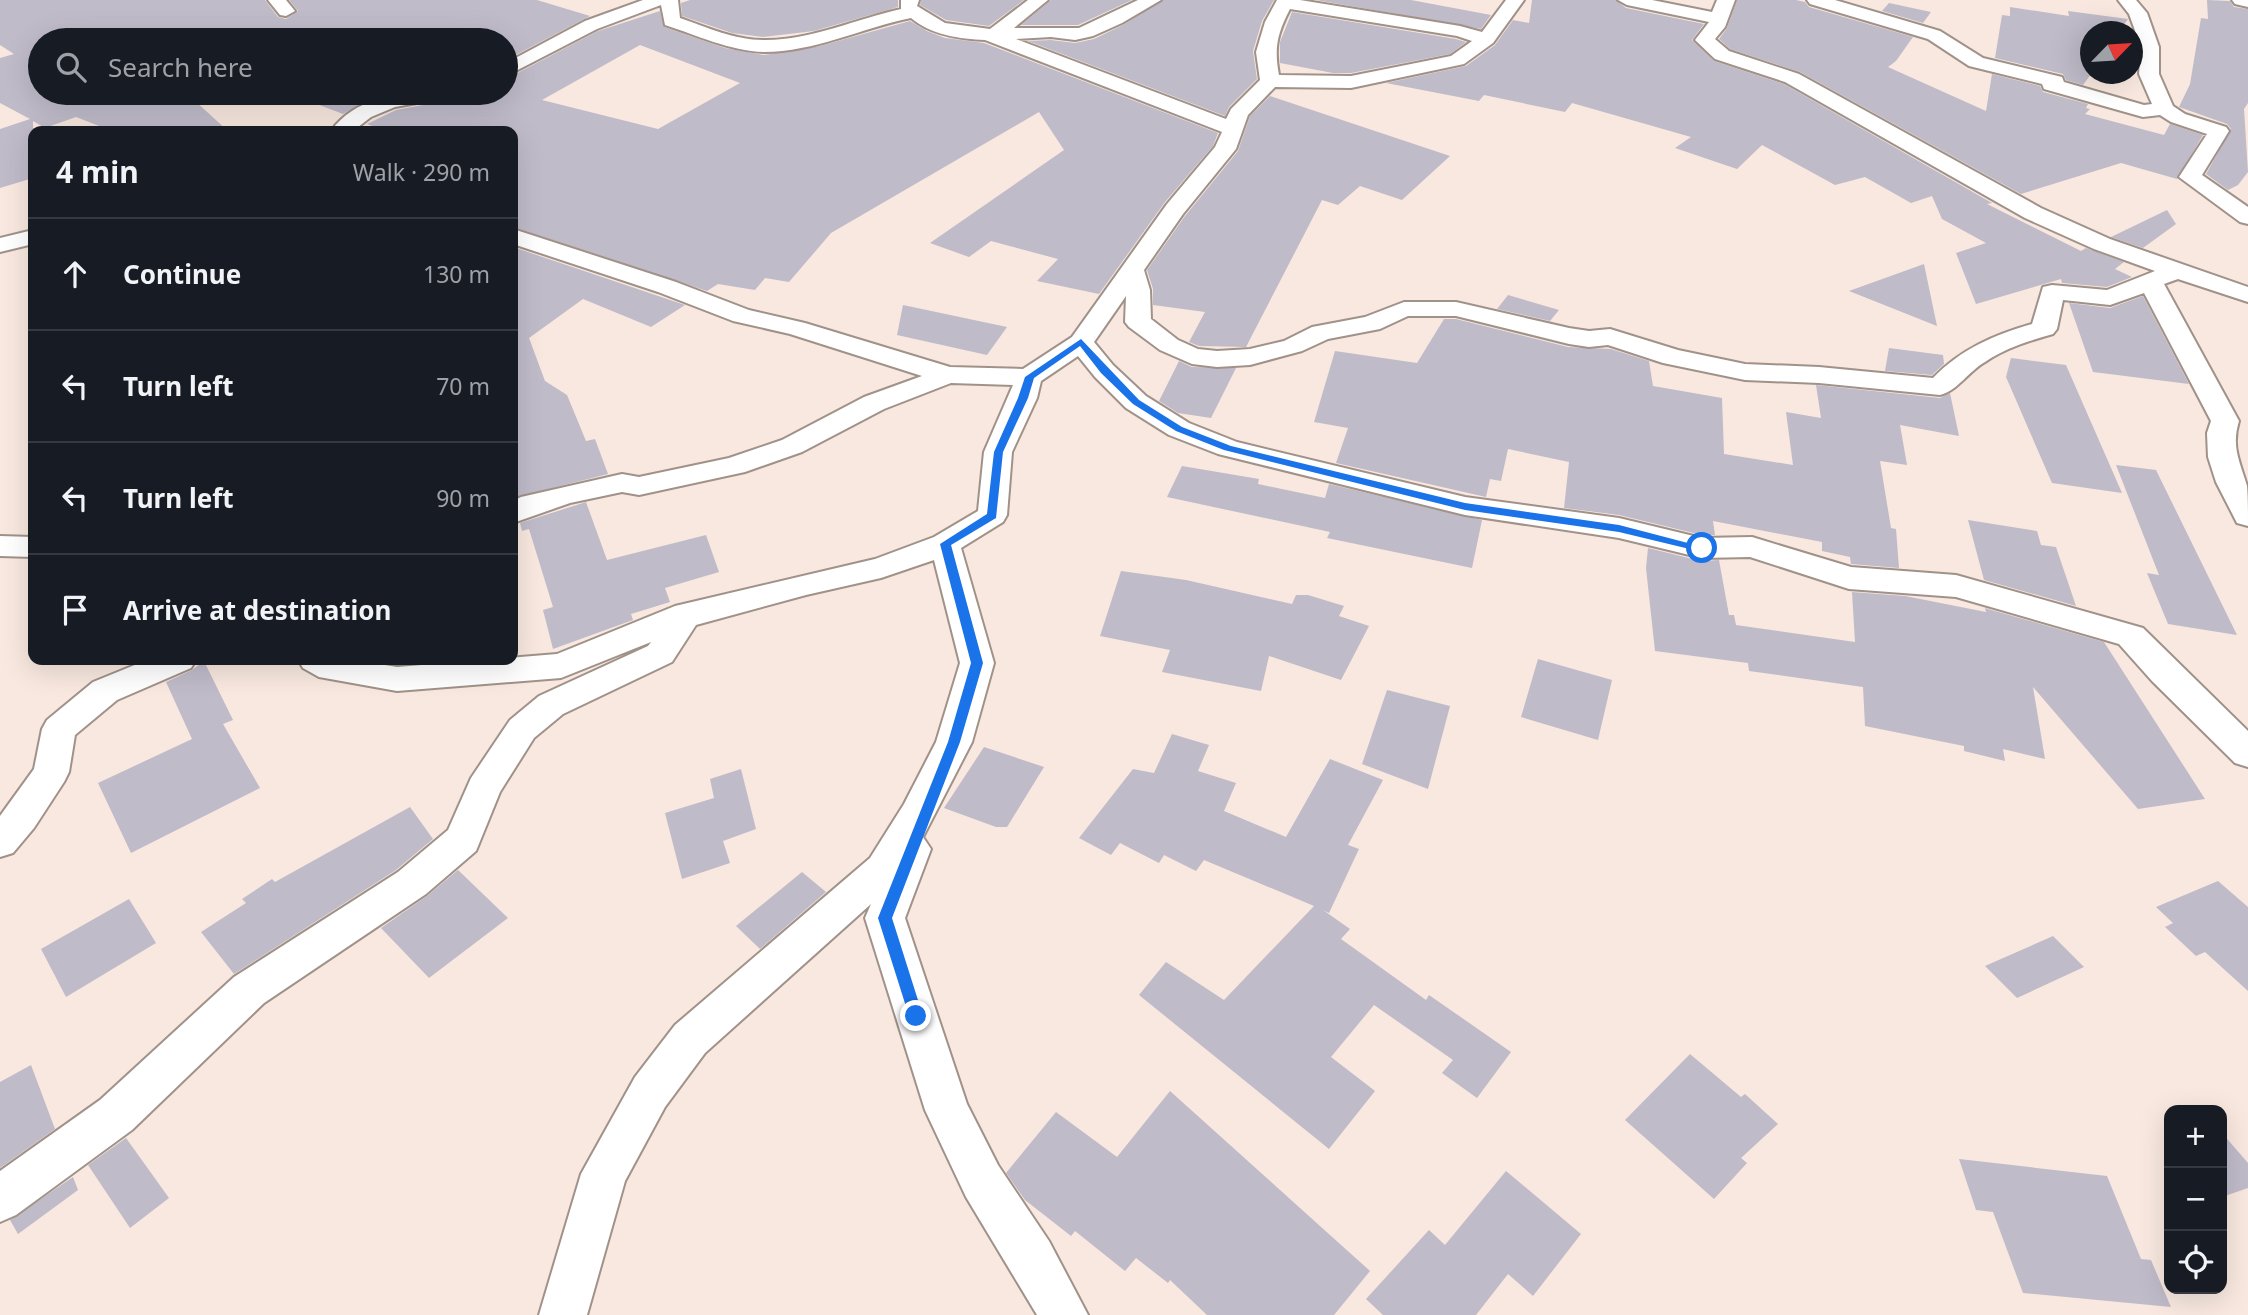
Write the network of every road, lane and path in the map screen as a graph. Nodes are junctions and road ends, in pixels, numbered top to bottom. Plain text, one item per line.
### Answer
1 (659, 0) edge
2 (669, 0) edge
3 (1039, 0) edge
4 (1152, 0) edge
5 (1489, 0) edge
6 (1627, 0) edge
7 (1816, 0) edge
8 (2127, 0) edge
9 (2241, 0) edge
10 (1286, 1) edge
11 (1513, 2) edge
12 (2248, 2) edge
13 (912, 6) edge
14 (1722, 10) edge
15 (992, 36) junction
16 (1486, 39) junction
17 (518, 64) edge
18 (1270, 81) junction
19 (380, 105) edge
20 (2164, 109) junction
21 (346, 126) edge
22 (1234, 129) junction
23 (2190, 177) junction
24 (2248, 202) edge
25 (2248, 218) edge
26 (28, 238) edge
27 (518, 238) edge
28 (0, 245) edge
29 (1132, 271) junction
30 (2175, 271) junction
31 (2150, 281) junction
32 (2248, 295) edge
33 (1081, 342) junction
34 (948, 374) junction
35 (1029, 377) junction
36 (518, 510) edge
37 (2248, 516) edge
38 (945, 544) junction
39 (0, 547) edge
40 (28, 547) edge
41 (686, 614) junction
42 (166, 665) edge
43 (325, 665) edge
44 (954, 742) junction
45 (2248, 753) edge
46 (0, 842) edge
47 (0, 1199) edge
48 (563, 1315) edge
49 (1064, 1315) edge

1 - 17 street
2 - 13 street
3 - 15 street
4 - 15 street
5 - 11 street
6 - 14 street
7 - 20 street
8 - 20 street
9 - 12 street
10 - 16 street
10 - 18 street
11 - 16 street
13 - 15 street
14 - 30 street
15 - 22 street
16 - 18 street
18 - 22 street
19 - 21 street
20 - 23 street
22 - 29 street
23 - 24 street
23 - 25 street
26 - 28 street
27 - 34 street
29 - 31 street
29 - 33 street
30 - 31 street
30 - 32 street
31 - 37 street
33 - 35 street
33 - 45 street
34 - 35 street
34 - 36 street
35 - 38 street
38 - 41 street
38 - 44 street
39 - 40 street
41 - 43 street
41 - 47 street
42 - 46 street
44 - 48 street
44 - 49 street

